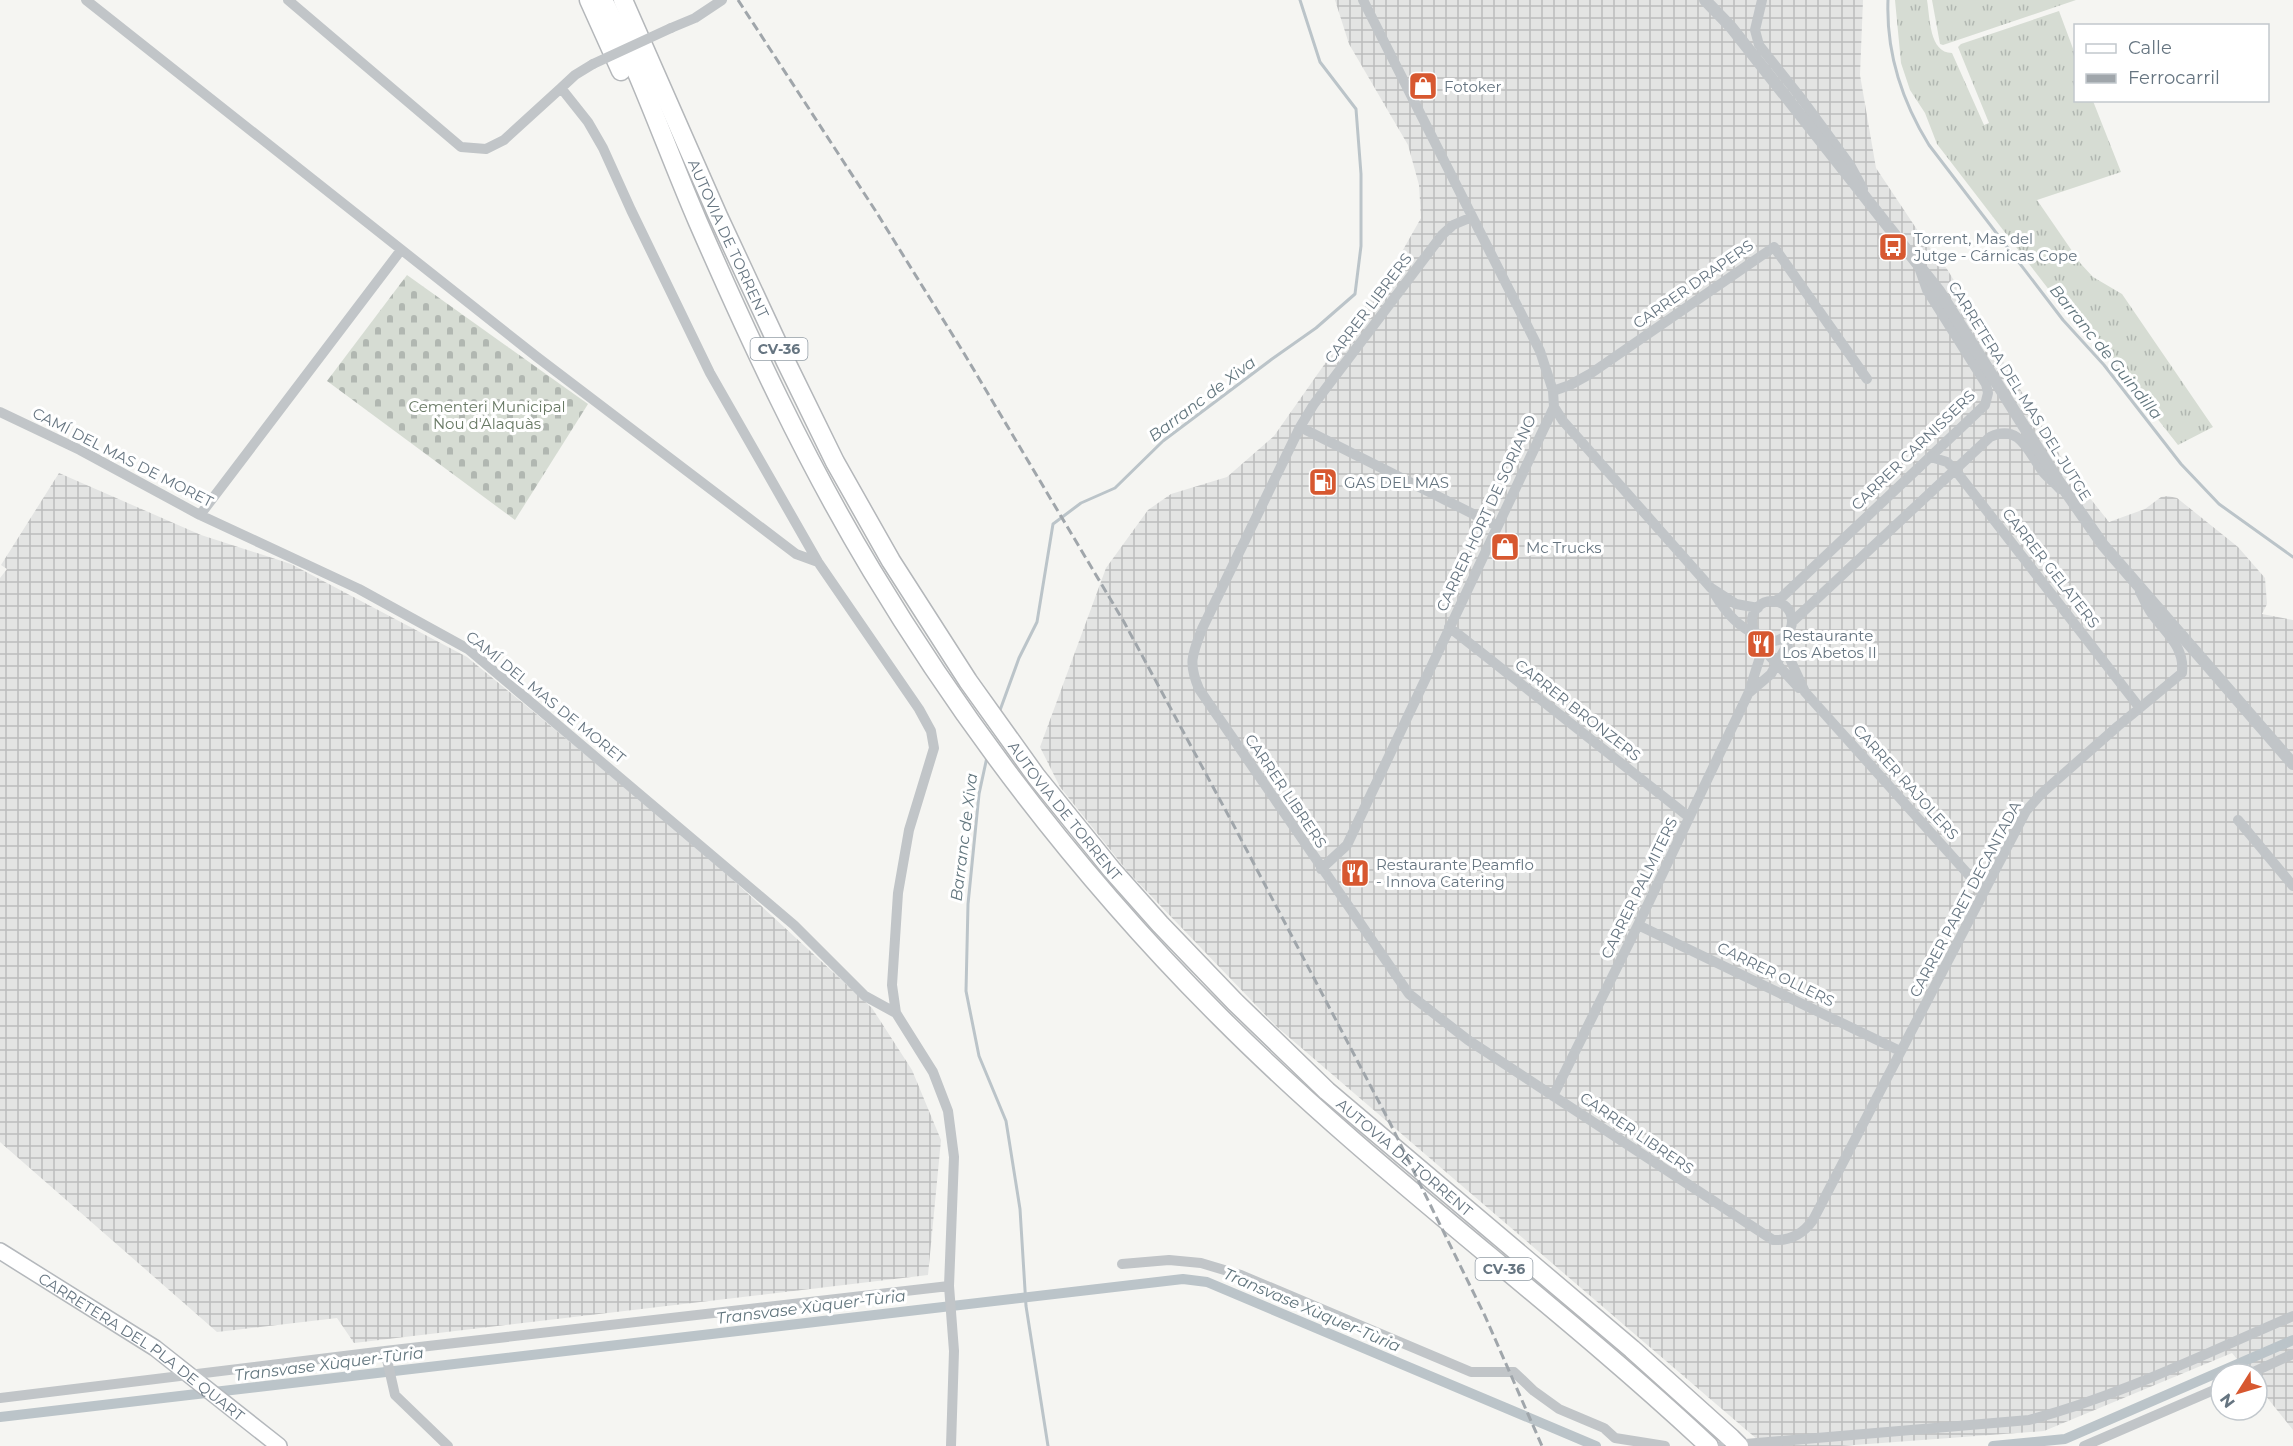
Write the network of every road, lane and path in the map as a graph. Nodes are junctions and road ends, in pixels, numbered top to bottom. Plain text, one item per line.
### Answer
1 (86, 0) edge
2 (288, 0) edge
3 (589, 0) edge
4 (603, 0) edge
5 (623, 0) edge
6 (634, 0) edge
7 (722, 0) edge
8 (1363, 0) edge
9 (1705, 0) edge
10 (1714, 0) edge
11 (1762, 0) edge
12 (1731, 27) junction
13 (561, 88) junction
14 (1873, 208) junction
15 (1472, 217) junction
16 (401, 250) junction
17 (1918, 264) junction
18 (786, 362) junction
19 (1867, 379) dead end
20 (1553, 390) junction
21 (1554, 406) junction
22 (0, 412) edge
23 (1300, 427) junction
24 (1931, 457) junction
25 (1956, 471) junction
26 (817, 474) junction
27 (2067, 495) junction
28 (200, 515) junction
29 (1497, 526) junction
30 (818, 562) junction
31 (2135, 583) junction
32 (1711, 588) junction
33 (1773, 602) junction
34 (1758, 608) junction
35 (1792, 622) junction
36 (1449, 627) junction
37 (1760, 637) junction
38 (1787, 640) junction
39 (1777, 664) junction
40 (1790, 680) junction
41 (1763, 681) junction
42 (1749, 692) junction
43 (1805, 692) junction
44 (2139, 707) junction
45 (2293, 764) edge
46 (1689, 817) junction
47 (2238, 820) dead end
48 (1321, 869) junction
49 (2293, 886) edge
50 (1984, 892) junction
51 (1638, 925) junction
52 (896, 1013) junction
53 (1900, 1051) junction
54 (1553, 1096) junction
55 (1791, 1238) joint
56 (0, 1249) edge
57 (1122, 1264) dead end
58 (949, 1286) junction
59 (2293, 1316) edge
60 (385, 1351) junction
61 (2293, 1353) edge
62 (2269, 1364) edge
63 (193, 1378) junction
64 (2209, 1392) edge
65 (0, 1398) edge
66 (1611, 1442) edge
67 (276, 1444) edge
68 (1722, 1444) edge
69 (448, 1446) edge
70 (951, 1446) edge
71 (1665, 1446) edge
72 (2084, 1446) edge

1 - 16 street
2 - 13 street
3 - 26 highway
4 - 26 highway, AUTOVIA DE TORRENT / CV-36
5 - 18 highway, AUTOVIA DE TORRENT / CV-36
6 - 18 highway
7 - 13 street, bridge
8 - 15 street, CARRER HORT DE SORIANO
9 - 12 street, CARRETERA DEL MAS DEL JUTGE
10 - 12 street, CARRETERA DEL MAS DEL JUTGE
11 - 14 street
12 - 14 street, CARRETERA DEL MAS DEL JUTGE
13 - 30 street
14 - 17 street, CARRETERA DEL MAS DEL JUTGE
15 - 20 street, CARRER HORT DE SORIANO
15 - 23 street, CARRER LIBRERS
16 - 28 street
16 - 30 street
17 - 24 street, CARRER CARNISSERS
17 - 27 street, CARRETERA DEL MAS DEL JUTGE
18 - 68 highway, AUTOVIA DE TORRENT / CV-36
19 - 20 street, CARRER DRAPERS
20 - 21 street, CARRER HORT DE SORIANO
21 - 29 street, CARRER HORT DE SORIANO
21 - 32 street, CARRER RAJOLERS
22 - 28 street, CAMÍ DEL MAS DE MORET
23 - 29 street
23 - 48 street, CARRER LIBRERS
24 - 25 street, CARRER GELATERS
24 - 33 street, CARRER CARNISSERS
25 - 27 street
25 - 35 street
25 - 44 street, CARRER GELATERS
26 - 68 highway, AUTOVIA DE TORRENT / CV-36
27 - 31 street, CARRETERA DEL MAS DEL JUTGE
28 - 52 street, CAMÍ DEL MAS DE MORET
29 - 36 street, CARRER HORT DE SORIANO
30 - 52 street
31 - 44 street, CARRER PARET DECANTADA
31 - 45 street, CARRETERA DEL MAS DEL JUTGE
32 - 34 street, CARRER RAJOLERS
32 - 37 street, CARRER RAJOLERS
33 - 34 street, CARRER CARNISSERS
33 - 35 street
34 - 37 street
35 - 38 street
36 - 46 street, CARRER BRONZERS
36 - 48 street, CARRER HORT DE SORIANO
37 - 38 street
37 - 39 street, CARRER RAJOLERS
37 - 42 street, CARRER PALMITERS
38 - 39 street, CARRER PALMITERS
38 - 43 street, CARRER RAJOLERS
39 - 40 street, CARRER RAJOLERS
39 - 41 street, CARRER PALMITERS
40 - 41 street
40 - 43 street, CARRER RAJOLERS
41 - 42 street, CARRER PALMITERS
42 - 46 street, CARRER PALMITERS
43 - 50 street, CARRER RAJOLERS
44 - 50 street, CARRER PARET DECANTADA
46 - 51 street, CARRER PALMITERS
47 - 49 street
48 - 54 street, CARRER LIBRERS
50 - 53 street, CARRER PARET DECANTADA
51 - 53 street, CARRER OLLERS
51 - 54 street, CARRER PALMITERS
52 - 58 street
53 - 55 street, CARRER PARET DECANTADA
54 - 55 street, CARRER LIBRERS
56 - 63 main road, CARRETERA DEL PLA DE QUART
57 - 66 street
58 - 60 street
58 - 70 street
59 - 68 street
60 - 63 street
60 - 69 street
61 - 62 street
63 - 65 street
63 - 67 main road, CARRETERA DEL PLA DE QUART
64 - 72 street
66 - 71 street

